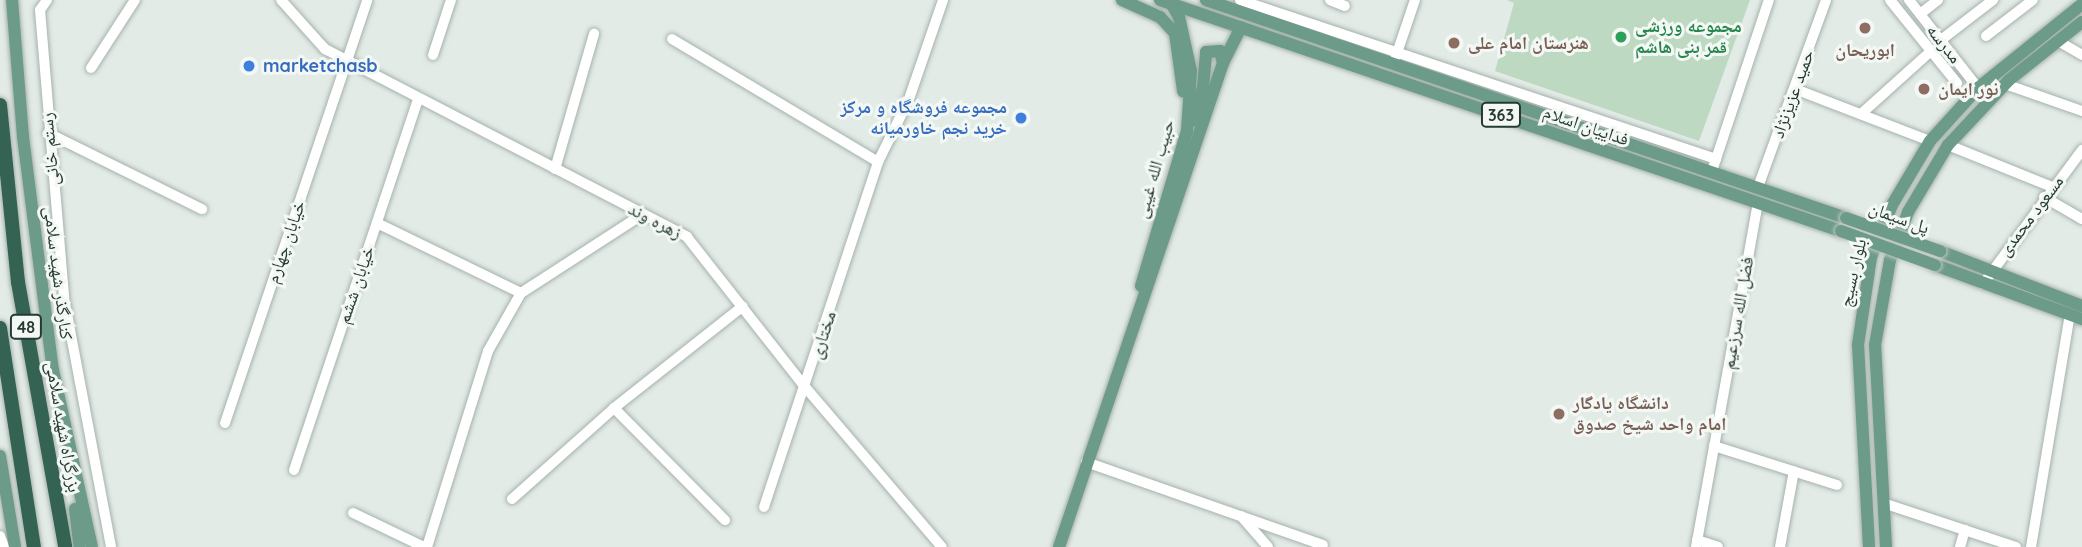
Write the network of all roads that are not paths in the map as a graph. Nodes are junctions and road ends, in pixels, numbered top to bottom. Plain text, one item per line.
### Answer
1 (12, 0) edge
2 (47, 0) edge
3 (135, 0) edge
4 (281, 0) edge
5 (367, 0) edge
6 (451, 0) edge
7 (1122, 0) edge
8 (1240, 0) edge
9 (1330, 0) edge
10 (1415, 0) edge
11 (1769, 0) edge
12 (1826, 0) edge
13 (1890, 0) edge
14 (1909, 0) edge
15 (1938, 0) edge
16 (1993, 0) edge
17 (2033, 0) edge
18 (943, 1) edge
19 (1168, 1) edge
20 (1212, 1) edge
21 (1257, 3) edge
22 (2082, 4) edge
23 (40, 5) edge
24 (1345, 6) dead end
25 (1920, 15) junction
26 (2080, 25) edge
27 (1241, 27) junction
28 (594, 33) dead end
29 (1986, 36) dead end
30 (672, 39) dead end
31 (1941, 40) junction
32 (2058, 41) junction
33 (1931, 51) junction
34 (433, 55) dead end
35 (2082, 55) edge
36 (1395, 58) junction
37 (347, 62) junction
38 (1223, 63) junction
39 (90, 68) dead end
40 (1957, 83) dead end
41 (2005, 84) junction
42 (1978, 88) junction
43 (1795, 89) junction
44 (418, 100) junction
45 (0, 105) edge
46 (2082, 111) edge
47 (1860, 114) junction
48 (1187, 131) junction
49 (48, 133) junction
50 (1930, 141) junction
51 (1948, 145) junction
52 (2082, 150) edge
53 (878, 162) junction
54 (1714, 165) junction
55 (555, 169) junction
56 (1758, 187) junction
57 (2052, 187) junction
58 (2044, 197) junction
59 (1758, 203) junction
60 (202, 209) dead end
61 (643, 214) junction
62 (1846, 218) joint
63 (2082, 219) edge
64 (377, 223) junction
65 (1841, 231) joint
66 (1991, 271) junction
67 (1983, 284) junction
68 (521, 293) junction
69 (1141, 303) junction
70 (743, 306) junction
71 (2082, 306) edge
72 (2076, 317) edge
73 (0, 328) edge
74 (806, 388) junction
75 (614, 408) junction
76 (62, 420) junction
77 (225, 423) dead end
78 (1714, 446) junction
79 (0, 456) edge
80 (1086, 462) junction
81 (294, 470) dead end
82 (1794, 471) junction
83 (1837, 485) dead end
84 (512, 499) dead end
85 (1883, 503) junction
86 (764, 507) dead end
87 (353, 513) dead end
88 (1241, 516) junction
89 (726, 520) dead end
90 (1965, 530) junction
91 (0, 536) edge
92 (1696, 543) edge
93 (1323, 545) dead end
94 (4, 547) edge
95 (15, 547) edge
96 (34, 547) edge
97 (65, 547) edge
98 (80, 547) edge
99 (92, 547) edge
100 (111, 547) edge
101 (425, 547) edge
102 (942, 547) edge
103 (1059, 547) edge
104 (1268, 547) edge
105 (1718, 547) edge
106 (1780, 547) edge
107 (1869, 547) edge
108 (1886, 547) edge
109 (1960, 547) edge
110 (2013, 547) edge
111 (2031, 547) edge

1 - 76 main road, کنارگذر شهید سلامی
2 - 23 street, رستم خانی
3 - 39 street
4 - 37 street, زهره وند
5 - 37 street, خیابان چهارم
6 - 34 street
7 - 48 main road
8 - 21 street
9 - 24 street
10 - 36 street
11 - 54 street
12 - 43 street, حمید عزیزنژاد
13 - 33 street
14 - 25 street, مدرسه
15 - 25 street
16 - 31 street
17 - 29 street
18 - 53 street, مختاری
19 - 27 main road, فداییان اسلام / 363
19 - 48 main road, حبیب الله غیبی
20 - 36 main road, فداییان اسلام / 363
21 - 36 street
22 - 42 main road, بلوار بسیج
23 - 49 street, رستم خانی
25 - 31 street, مدرسه
26 - 32 main road, بلوار بسیج
27 - 38 main road, حبیب الله غیبی
27 - 59 main road, فداییان اسلام / 363
28 - 55 street
30 - 53 street
31 - 42 street, مدرسه
32 - 35 street
32 - 41 main road, بلوار بسیج
33 - 40 street
33 - 47 street
36 - 54 main road, فداییان اسلام / 363
37 - 44 street, زهره وند
37 - 77 street, خیابان چهارم
38 - 48 main road
38 - 69 main road, حبیب الله غیبی
41 - 46 street
41 - 51 main road, بلوار بسیج
42 - 50 main road, بلوار بسیج
43 - 47 street
43 - 56 street, حمید عزیزنژاد
44 - 55 street, زهره وند
44 - 64 street, خیابان ششم
45 - 97 highway, بزرگراه شهید سلامی / 48
47 - 50 street
48 - 69 main road, حبیب الله غیبی
49 - 60 street
49 - 100 street, رستم خانی
50 - 107 main road, بلوار بسیج
51 - 57 street
51 - 85 main road, بلوار بسیج
52 - 57 street, مسعود محمدی
53 - 74 street, مختاری
54 - 56 main road, فداییان اسلام / 363
55 - 61 street, زهره وند
56 - 62 main road, فداییان اسلام / 363
57 - 58 street, مسعود محمدی
58 - 63 street
58 - 66 street, مسعود محمدی
59 - 65 main road, فداییان اسلام / 363
59 - 78 street, فضل الله سرزعیم
61 - 68 street
61 - 70 street, زهره وند
62 - 66 main road, پل سیمان / 363, bridge
64 - 68 street
64 - 81 street, خیابان ششم
65 - 67 main road, پل سیمان / 363, bridge
66 - 67 street, مسعود محمدی
66 - 71 main road, 363
67 - 72 main road, 363
68 - 101 street
69 - 80 main road, حبیب الله غیبی
70 - 74 street, زهره وند
70 - 75 street
72 - 111 street
73 - 96 highway, 48
74 - 86 street, مختاری
74 - 102 street, زهره وند
75 - 84 street
75 - 89 street
76 - 98 main road
76 - 99 main road, کنارگذر شهید سلامی
78 - 82 street
78 - 92 street, فضل الله سرزعیم
79 - 95 main road
80 - 88 street
80 - 103 main road, حبیب الله غیبی
82 - 83 street
82 - 106 street
85 - 90 street
85 - 108 main road, بلوار بسیج
87 - 101 street
88 - 93 street
88 - 104 street
90 - 109 street
90 - 110 street
91 - 94 street
92 - 105 street

